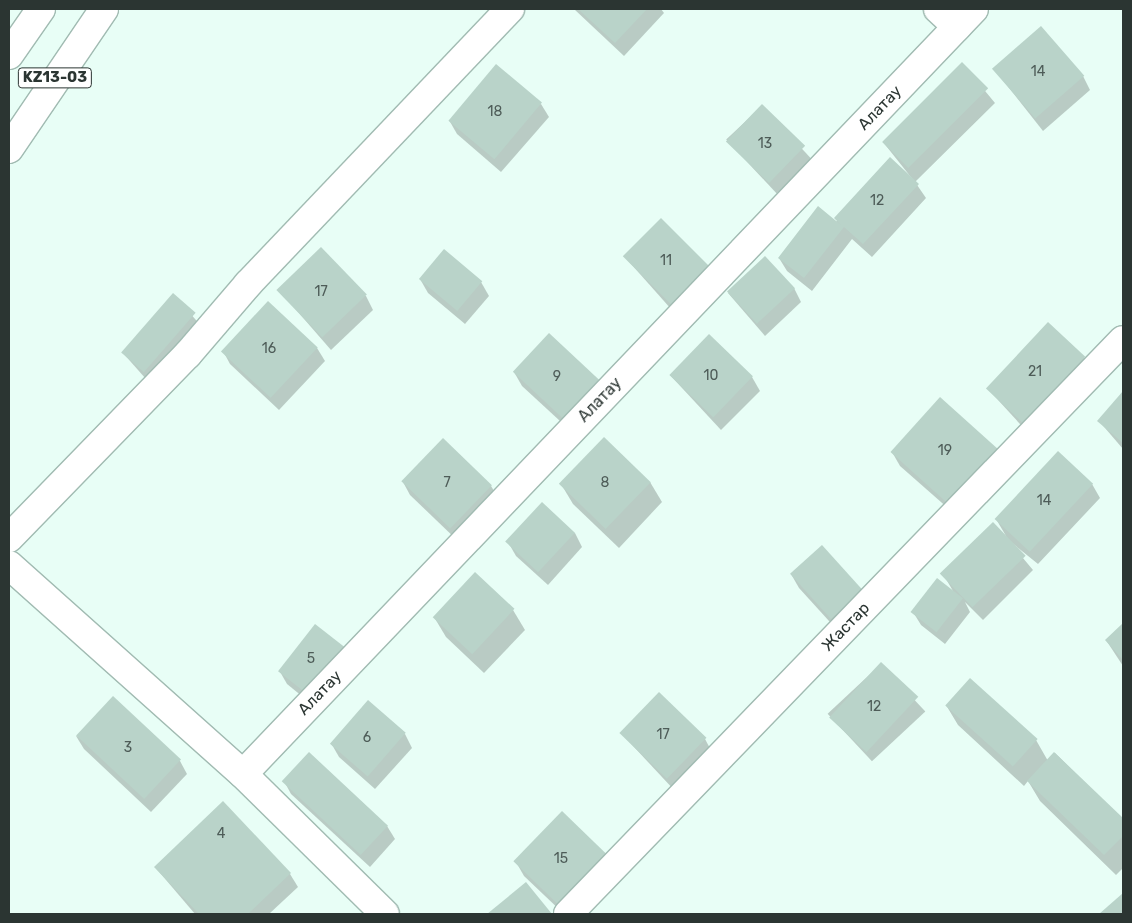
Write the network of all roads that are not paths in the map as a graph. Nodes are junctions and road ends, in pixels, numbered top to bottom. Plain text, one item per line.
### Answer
1 (41, 9) edge
2 (104, 9) edge
3 (510, 9) edge
4 (956, 15) edge
5 (9, 55) edge
6 (9, 149) edge
7 (1123, 340) edge
8 (9, 538) edge
9 (9, 565) edge
10 (243, 774) junction
11 (386, 914) edge
12 (568, 914) edge

1 - 5 main road, KZ13-03
2 - 6 main road, KZ13-03
3 - 8 main road
4 - 10 main road, Алатау
7 - 12 main road, Жастар
9 - 10 main road
10 - 11 main road

